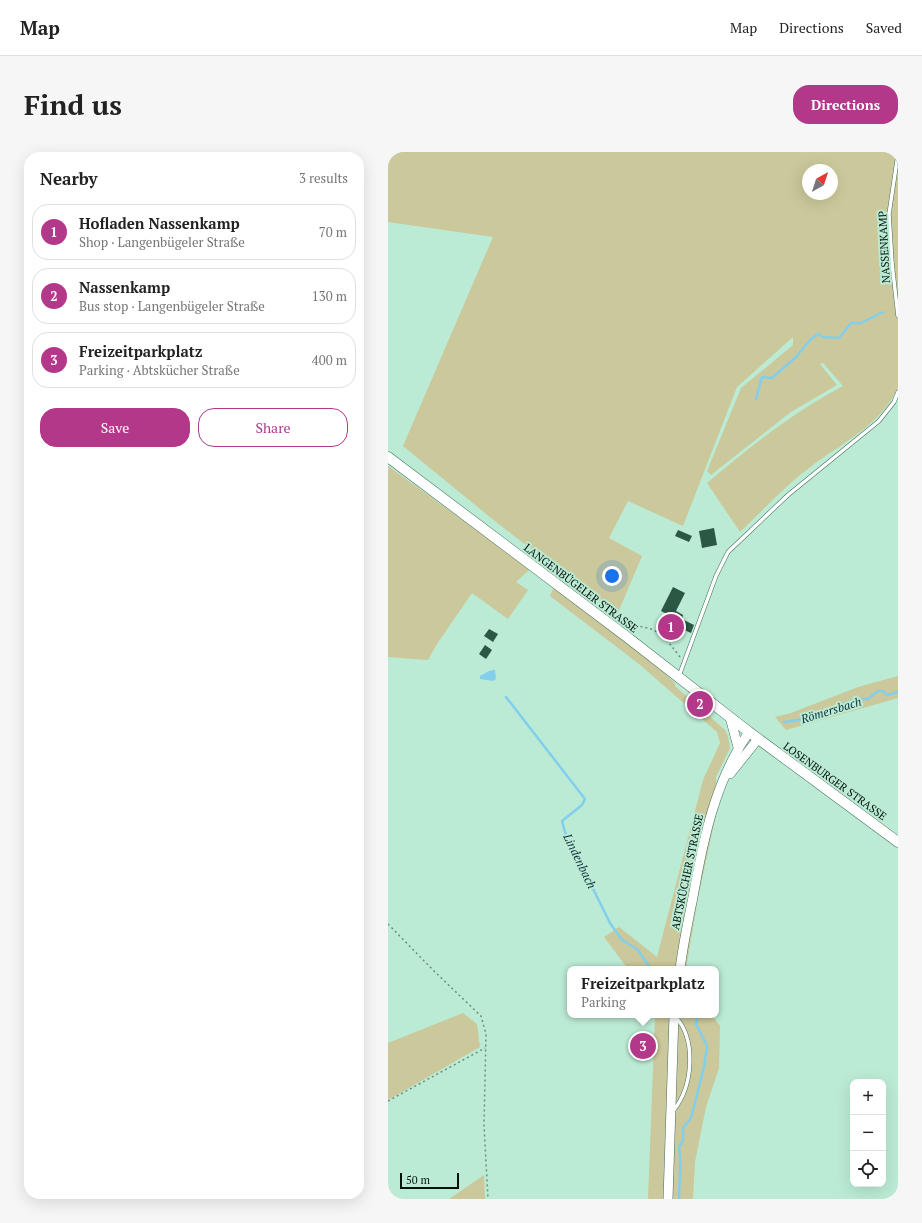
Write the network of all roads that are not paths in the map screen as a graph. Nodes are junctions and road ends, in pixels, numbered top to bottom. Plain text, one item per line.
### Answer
1 (898, 154) edge
2 (898, 316) edge
3 (898, 392) edge
4 (388, 457) edge
5 (679, 677) junction
6 (730, 717) junction
7 (749, 732) junction
8 (758, 739) junction
9 (738, 747) junction
10 (723, 781) junction
11 (898, 842) edge
12 (681, 966) edge
13 (674, 1018) edge
14 (676, 1018) edge
15 (670, 1115) junction
16 (668, 1199) edge

1 - 2 lane, NASSENKAMP
3 - 5 lane
4 - 5 main road, LANGENBÜGELER STRASSE
5 - 6 main road, LANGENBÜGELER STRASSE
6 - 7 main road, LANGENBÜGELER STRASSE
6 - 9 street
7 - 8 main road, LANGENBÜGELER STRASSE
7 - 9 street, ABTSKÜCHER STRASSE
8 - 10 street, ABTSKÜCHER STRASSE
8 - 11 main road, LOSENBURGER STRASSE
9 - 10 street, ABTSKÜCHER STRASSE
10 - 12 street, ABTSKÜCHER STRASSE
13 - 15 street
14 - 15 lane
15 - 16 street

